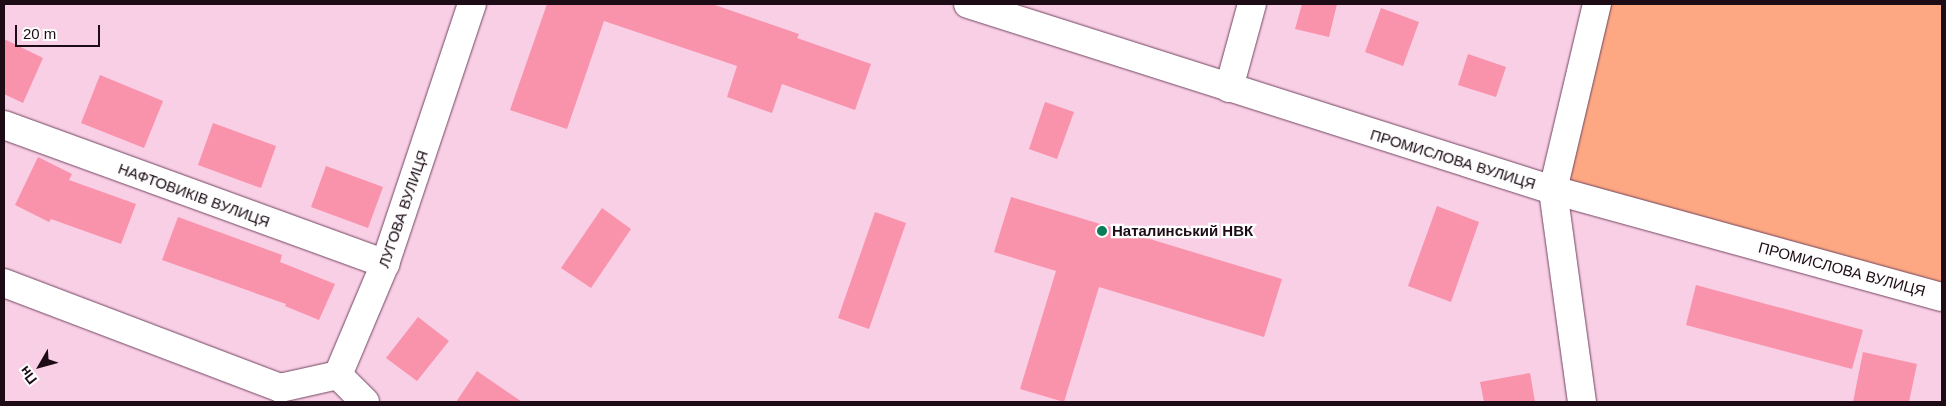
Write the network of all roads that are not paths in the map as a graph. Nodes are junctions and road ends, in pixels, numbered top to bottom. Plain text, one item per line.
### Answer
1 (472, 4) edge
2 (968, 4) edge
3 (1252, 4) edge
4 (1597, 4) edge
5 (1229, 88) junction
6 (4, 125) edge
7 (1553, 190) junction
8 (385, 264) junction
9 (4, 283) edge
10 (1942, 297) edge
11 (338, 375) junction
12 (365, 402) edge
13 (1582, 402) edge

1 - 8 street, ЛУГОВА ВУЛИЦЯ
2 - 5 street, ПРОМИСЛОВА ВУЛИЦЯ
3 - 5 street
4 - 7 street
5 - 7 street, ПРОМИСЛОВА ВУЛИЦЯ
6 - 8 street, НАФТОВИКІВ ВУЛИЦЯ
7 - 10 street, ПРОМИСЛОВА ВУЛИЦЯ
7 - 13 street
8 - 11 street, ЛУГОВА ВУЛИЦЯ
9 - 11 street
11 - 12 street

